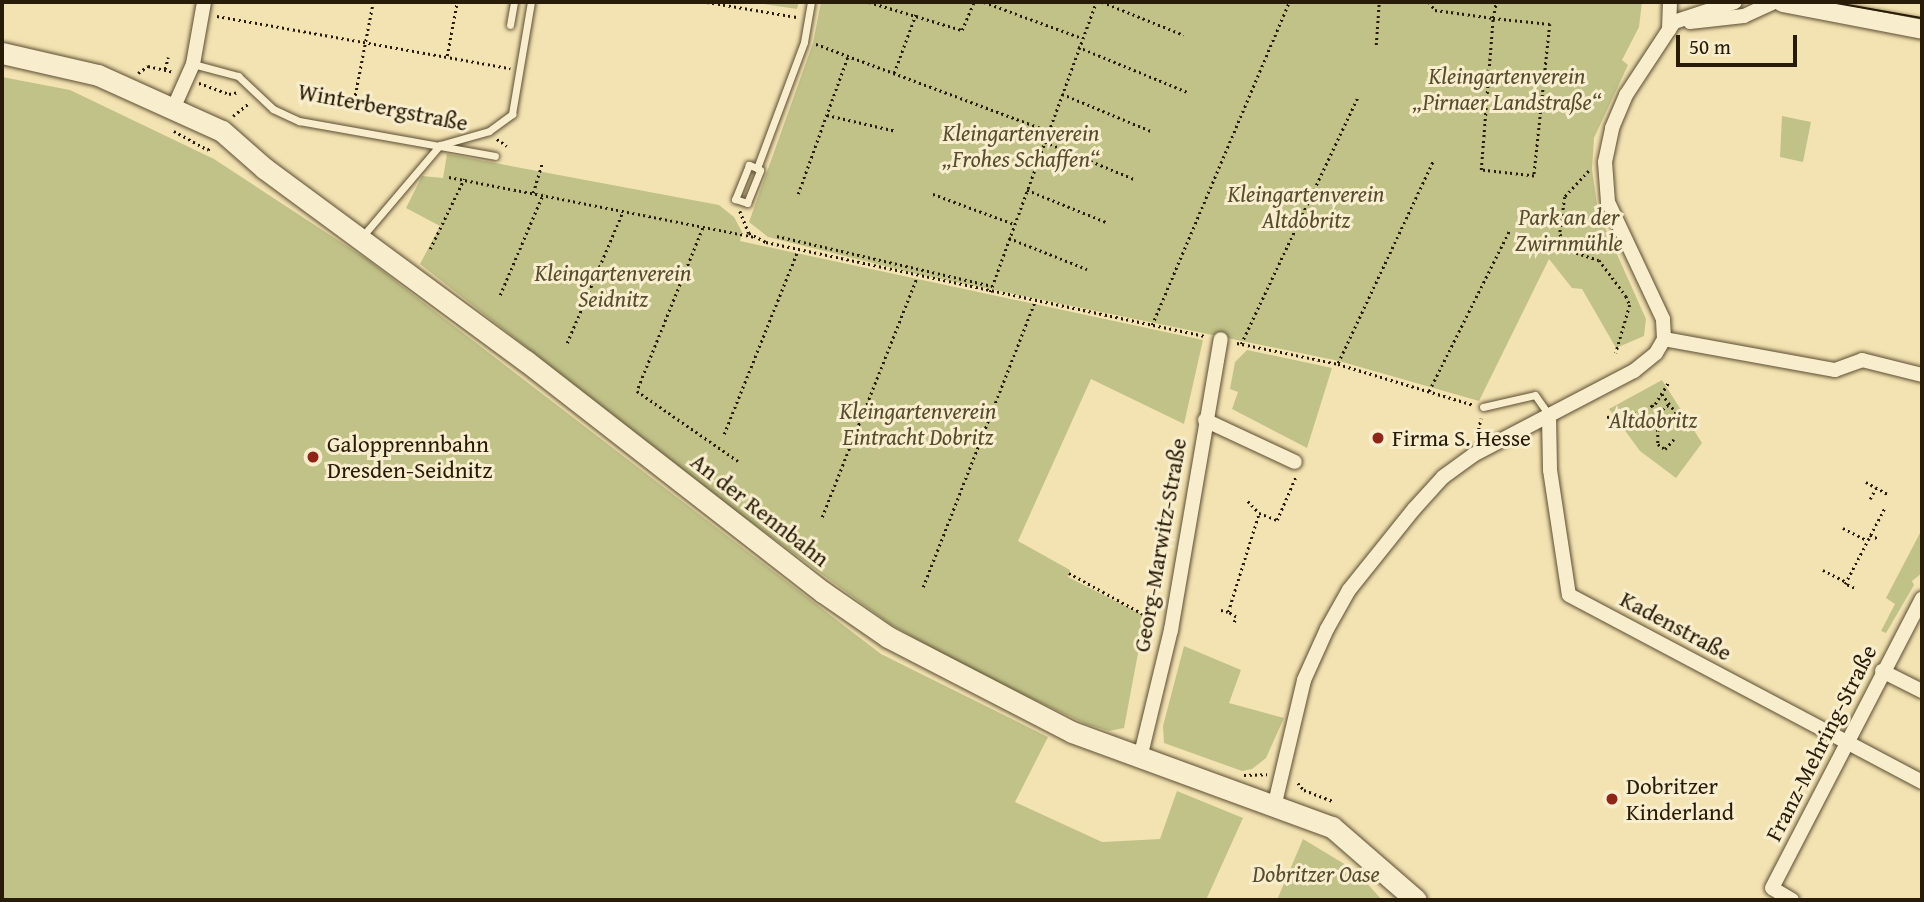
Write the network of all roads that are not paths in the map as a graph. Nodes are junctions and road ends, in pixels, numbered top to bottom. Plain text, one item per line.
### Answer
1 (514, 2) edge
2 (531, 2) edge
3 (811, 2) edge
4 (1670, 2) edge
5 (1735, 2) edge
6 (1774, 2) edge
7 (1782, 2) edge
8 (1813, 5) edge
9 (203, 7) edge
10 (510, 26) dead end
11 (1922, 29) edge
12 (1670, 30) junction
13 (2, 53) edge
14 (193, 64) junction
15 (176, 118) junction
16 (440, 145) junction
17 (495, 156) dead end
18 (757, 168) junction
19 (360, 239) junction
20 (1221, 339) road end
21 (1664, 339) junction
22 (1922, 375) edge
23 (1483, 407) road end
24 (1549, 416) junction
25 (1205, 420) junction
26 (1295, 462) road end
27 (1922, 600) edge
28 (1882, 671) junction
29 (1922, 691) edge
30 (1847, 742) junction
31 (1140, 758) junction
32 (1922, 782) edge
33 (1275, 803) junction
34 (1416, 900) edge
35 (1792, 900) edge

1 - 10 lane
2 - 16 lane
3 - 18 lane
4 - 12 street
5 - 12 street
6 - 12 street
7 - 8 street
8 - 11 street
9 - 14 street
12 - 21 street
13 - 15 main road
14 - 15 street
14 - 16 lane, Winterbergstraße
15 - 19 main road, An der Rennbahn
16 - 17 lane, Winterbergstraße
16 - 19 lane
18 - 18 lane
19 - 31 main road, An der Rennbahn
20 - 25 street, Georg-Marwitz-Straße
21 - 22 street
21 - 24 street
23 - 24 lane
24 - 30 street, Kadenstraße
24 - 33 street
25 - 26 street
25 - 31 street, Georg-Marwitz-Straße
27 - 28 street, Franz-Mehring-Straße
28 - 29 street
28 - 30 street, Franz-Mehring-Straße
30 - 32 street, Kadenstraße
30 - 35 street, Franz-Mehring-Straße
31 - 33 main road, An der Rennbahn
33 - 34 main road, An der Rennbahn

